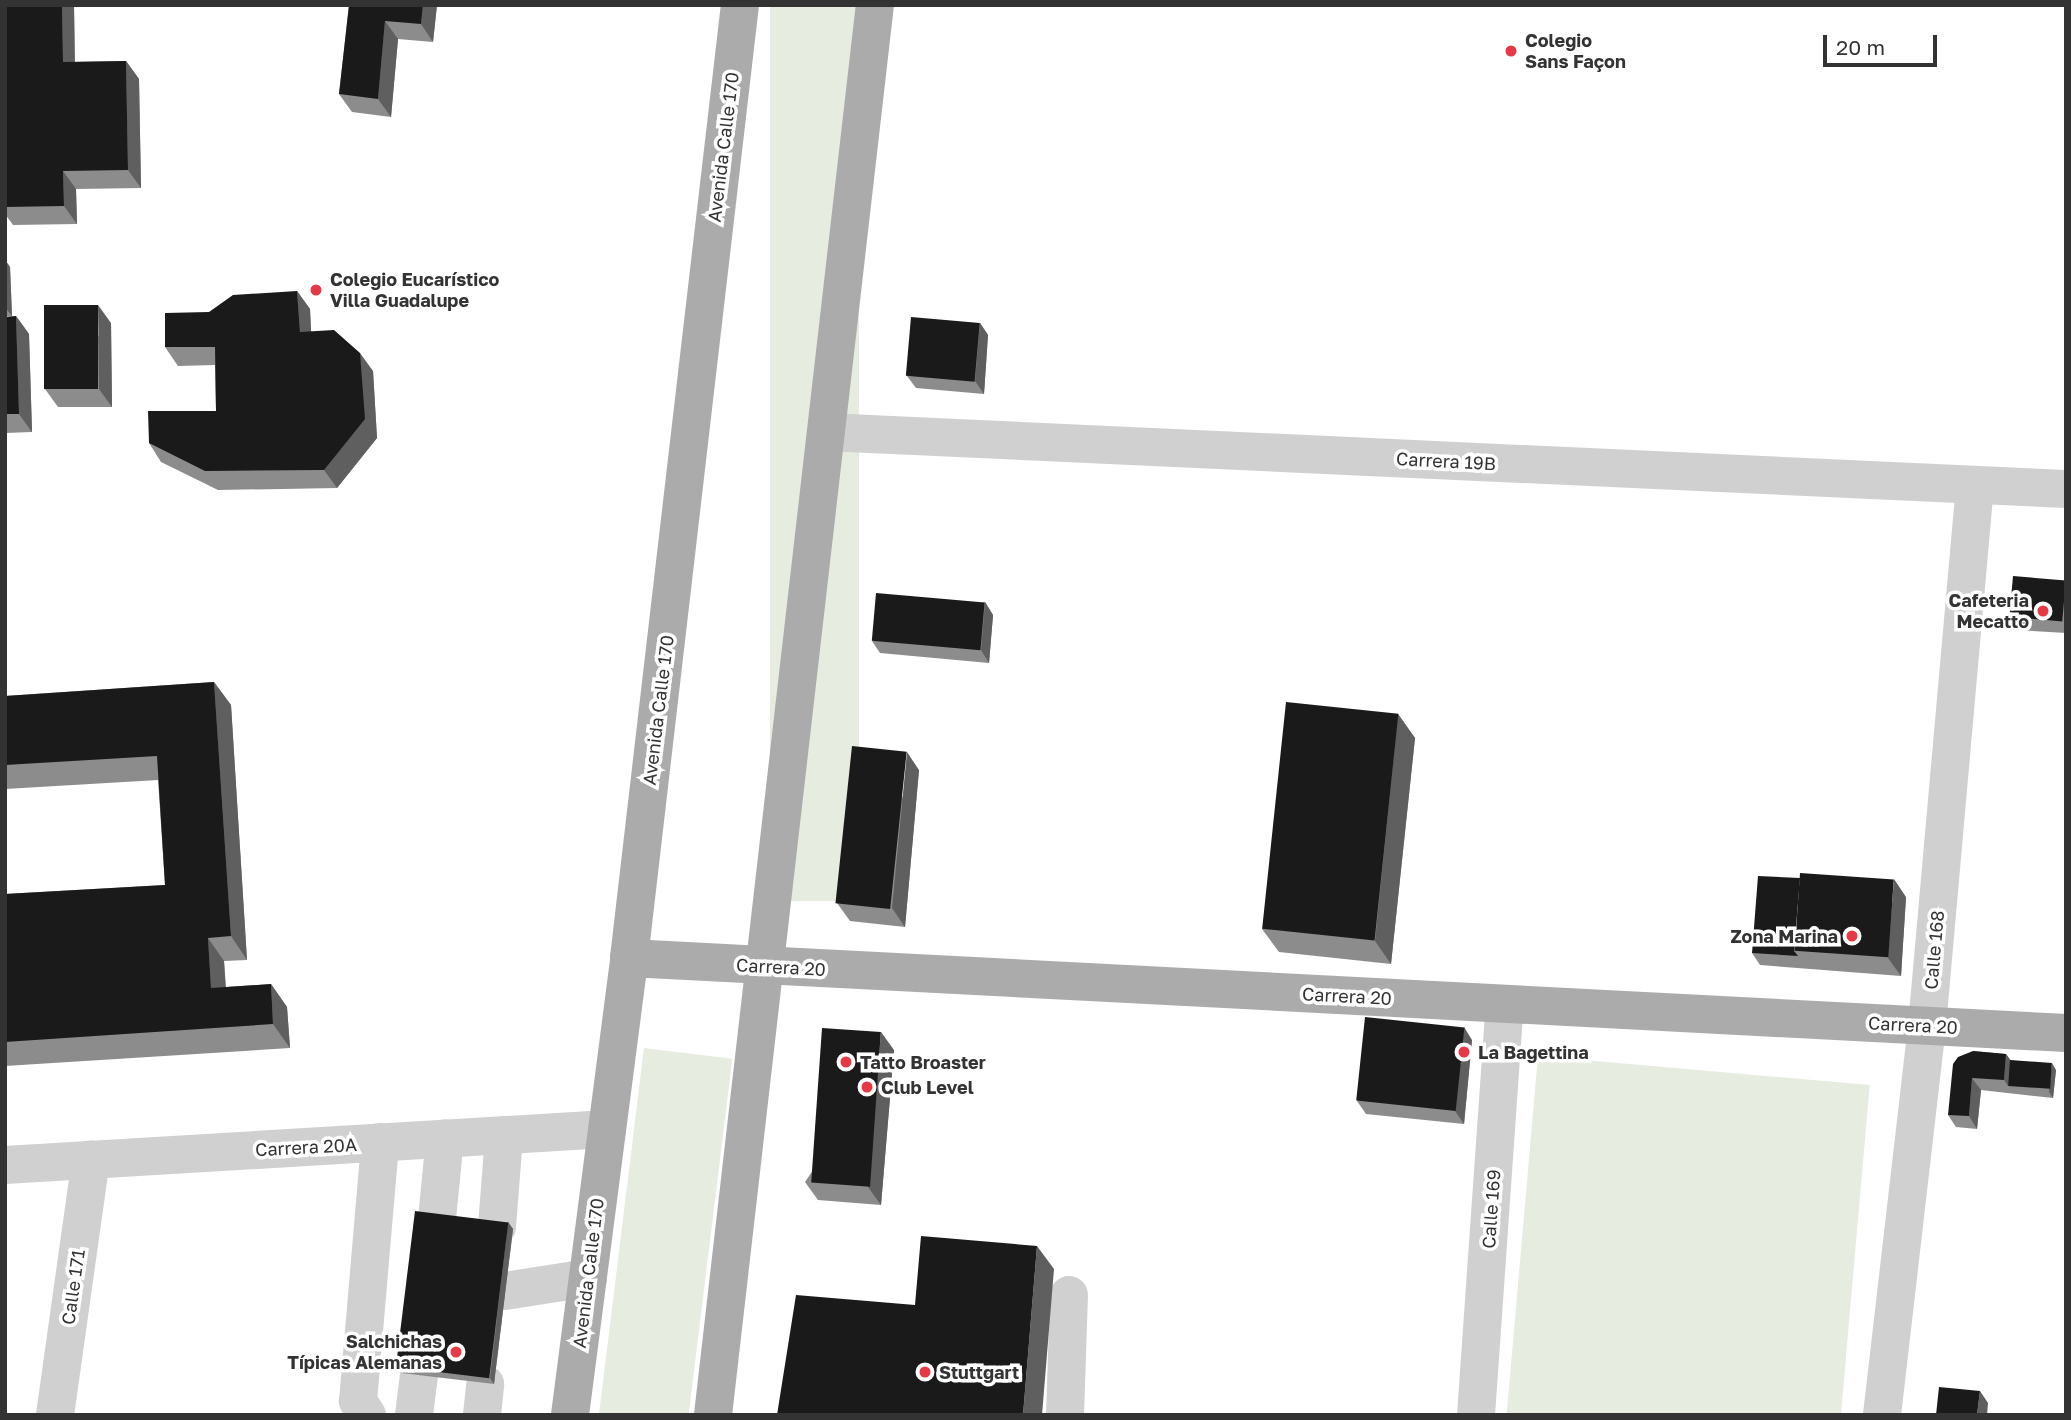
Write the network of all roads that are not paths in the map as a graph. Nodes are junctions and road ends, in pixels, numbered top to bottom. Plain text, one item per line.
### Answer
1 (740, 5) edge
2 (876, 5) edge
3 (826, 432) junction
4 (1975, 485) junction
5 (2066, 489) edge
6 (629, 958) junction
7 (762, 966) junction
8 (1505, 1004) junction
9 (1927, 1026) junction
10 (2066, 1033) edge
11 (607, 1129) junction
12 (504, 1135) junction
13 (445, 1138) junction
14 (380, 1142) junction
15 (92, 1160) junction
16 (5, 1165) edge
17 (437, 1219) edge
18 (497, 1227) edge
19 (588, 1278) junction
20 (505, 1291) dead end
21 (1069, 1295) dead end
22 (419, 1375) edge
23 (55, 1415) edge
24 (367, 1415) edge
25 (414, 1415) edge
26 (569, 1415) edge
27 (713, 1415) edge
28 (1065, 1415) edge
29 (1476, 1415) edge
30 (1882, 1415) edge

1 - 6 main road, Avenida Calle 170
2 - 3 main road
3 - 4 street, Carrera 19B
3 - 7 main road
4 - 5 street, Carrera 19B
4 - 9 street, Calle 168
6 - 7 main road, Carrera 20
6 - 11 main road, Avenida Calle 170
7 - 8 main road, Carrera 20
7 - 27 main road
8 - 9 main road, Carrera 20
8 - 29 street, Calle 169
9 - 10 main road, Carrera 20
9 - 30 street, Calle 168
11 - 12 street, Carrera 20A
11 - 19 main road, Avenida Calle 170
12 - 13 street, Carrera 20A
12 - 18 street
13 - 14 street, Carrera 20A
13 - 17 street
14 - 15 street, Carrera 20A
14 - 24 street
15 - 16 street, Carrera 20A
15 - 23 street, Calle 171
19 - 20 street
19 - 26 main road, Avenida Calle 170
21 - 28 street
22 - 25 street

